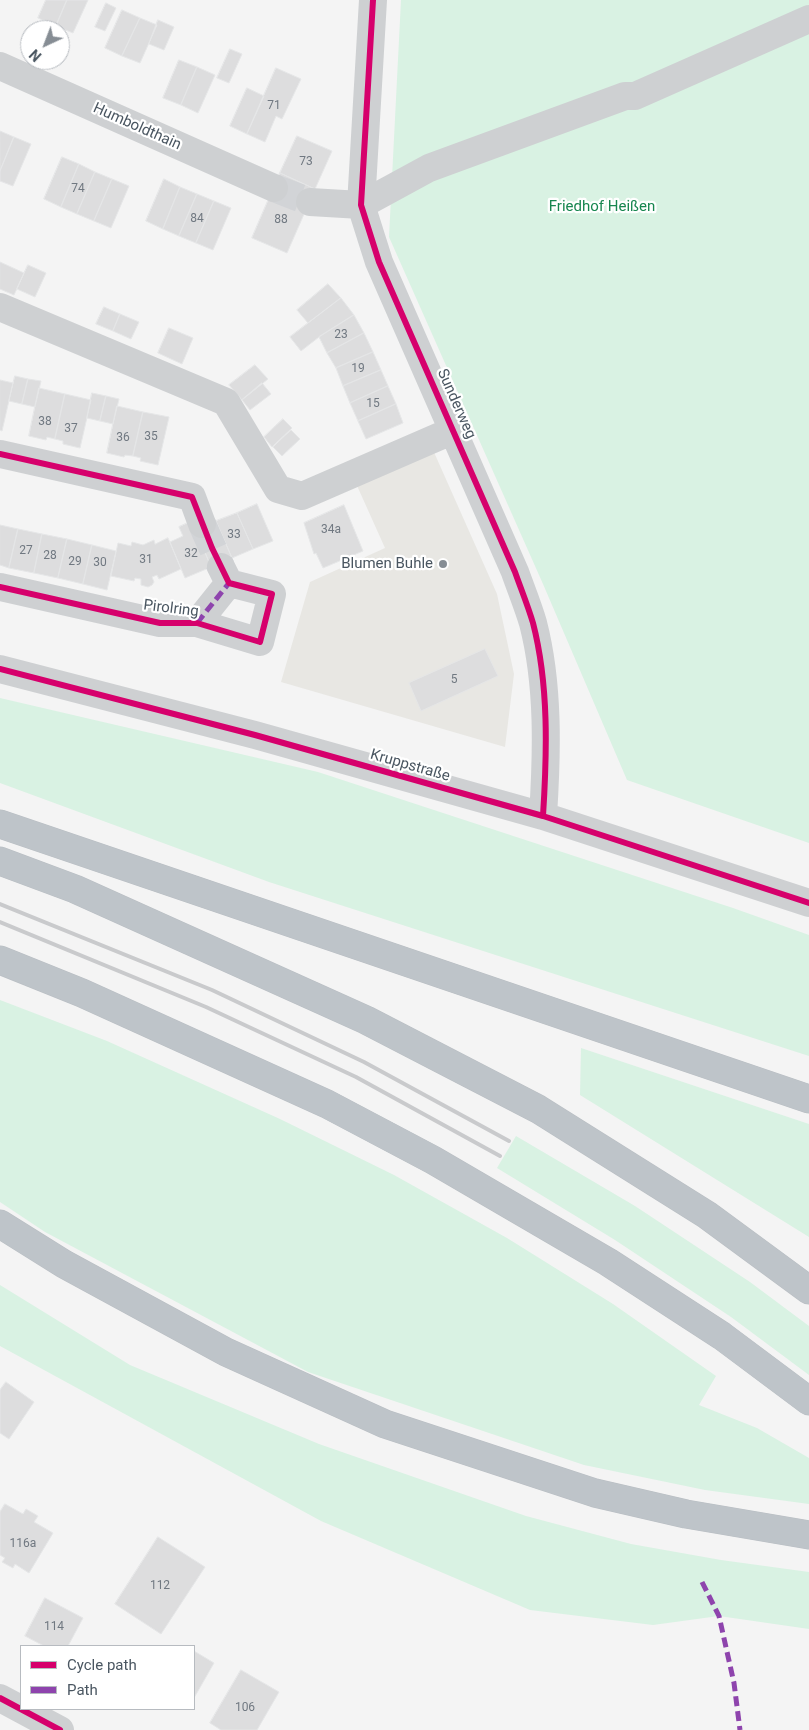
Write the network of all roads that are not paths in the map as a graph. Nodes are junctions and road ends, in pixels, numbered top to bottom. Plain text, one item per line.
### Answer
1 (373, 0) edge
2 (809, 20) edge
3 (0, 66) edge
4 (274, 188) tunnel mouth
5 (310, 202) tunnel mouth
6 (360, 205) junction
7 (0, 307) edge
8 (454, 430) junction
9 (0, 454) edge
10 (202, 524) tunnel mouth
11 (0, 587) edge
12 (197, 623) junction
13 (0, 669) edge
14 (543, 816) junction
15 (0, 824) edge
16 (0, 862) edge
17 (809, 903) edge
18 (0, 960) edge
19 (809, 1099) edge
20 (0, 1224) edge
21 (809, 1290) edge
22 (809, 1401) edge
23 (809, 1535) edge
24 (0, 1698) edge
25 (20, 1709) edge
26 (22, 1710) edge
27 (60, 1730) edge

1 - 6 street, Sunderweg
2 - 6 street
3 - 4 street, Humboldthain
5 - 6 street
6 - 8 street, Sunderweg
7 - 8 street
8 - 14 street, Sunderweg
9 - 10 street
11 - 12 street, Pirolring
12 - 12 street, Pirolring
13 - 14 street, Kruppstraße
14 - 17 street, Kruppstraße
15 - 19 highway
16 - 21 highway
18 - 22 highway
20 - 23 highway
24 - 25 street
26 - 27 street

